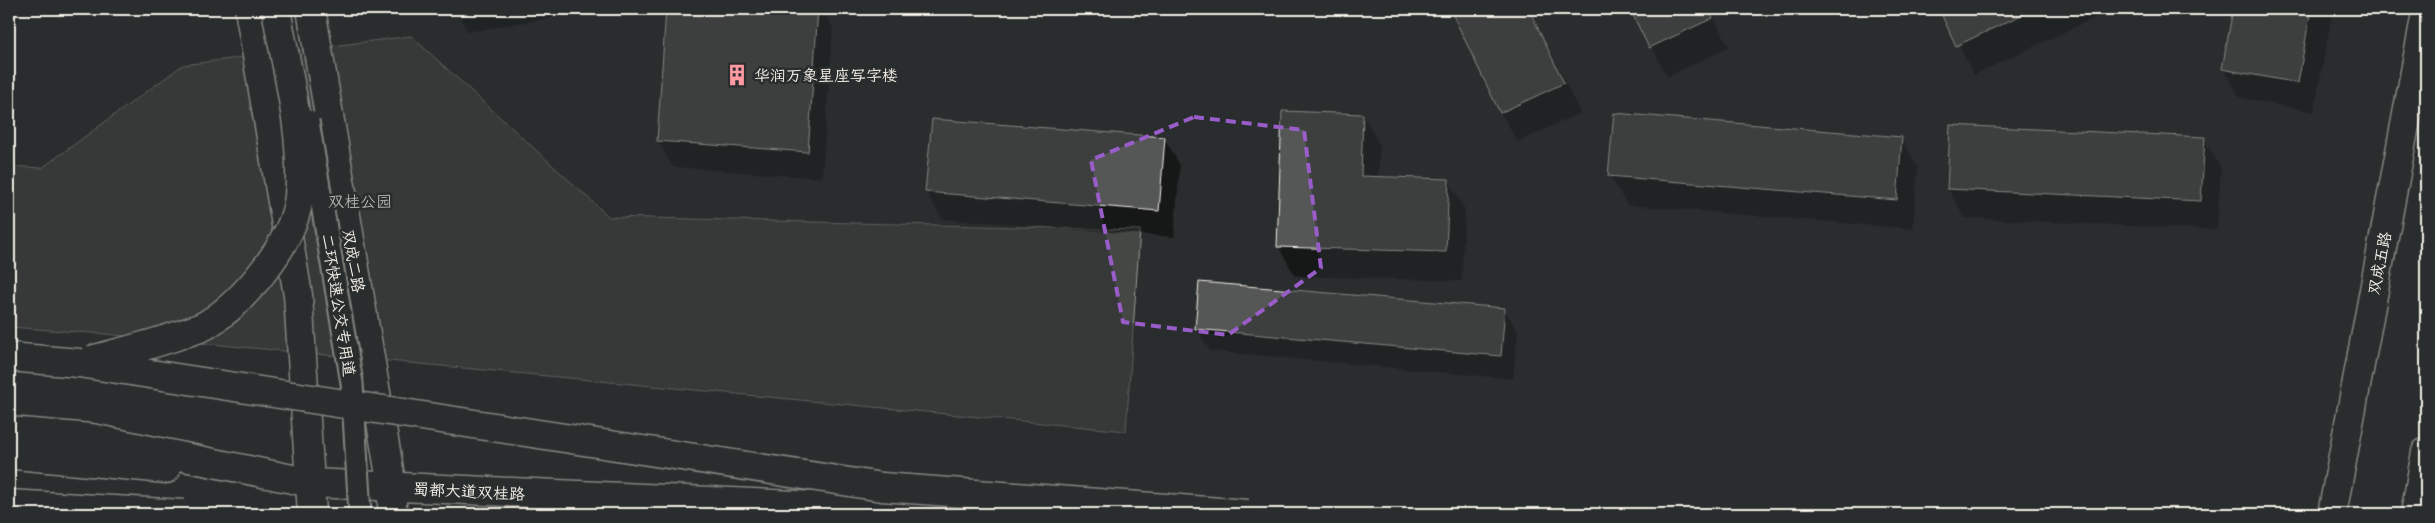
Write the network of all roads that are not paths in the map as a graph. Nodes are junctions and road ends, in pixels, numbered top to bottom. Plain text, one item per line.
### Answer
1 (249, 9) edge
2 (276, 9) edge
3 (290, 9) edge
4 (311, 9) edge
5 (2426, 12) edge
6 (9, 357) edge
7 (80, 363) junction
8 (11, 447) edge
9 (2426, 452) edge
10 (312, 483) junction
11 (392, 487) junction
12 (9, 504) edge
13 (184, 514) edge
14 (312, 514) edge
15 (360, 514) edge
16 (392, 514) edge
17 (994, 514) edge
18 (1248, 514) edge
19 (2332, 514) edge
20 (2415, 514) edge

1 - 10 main road
2 - 7 main road, bridge
3 - 15 lane, 二环快速公交专用道, bridge
4 - 11 main road, 双成二路
5 - 19 main road, 双成五路
6 - 7 main road, bridge
7 - 18 main road, bridge
8 - 10 main road, 蜀都大道双桂路
9 - 20 main road
10 - 11 main road, 蜀都大道双桂路
10 - 14 main road
11 - 16 main road, 双成二路
11 - 17 main road, 蜀都大道双桂路
12 - 13 main road, bridge

